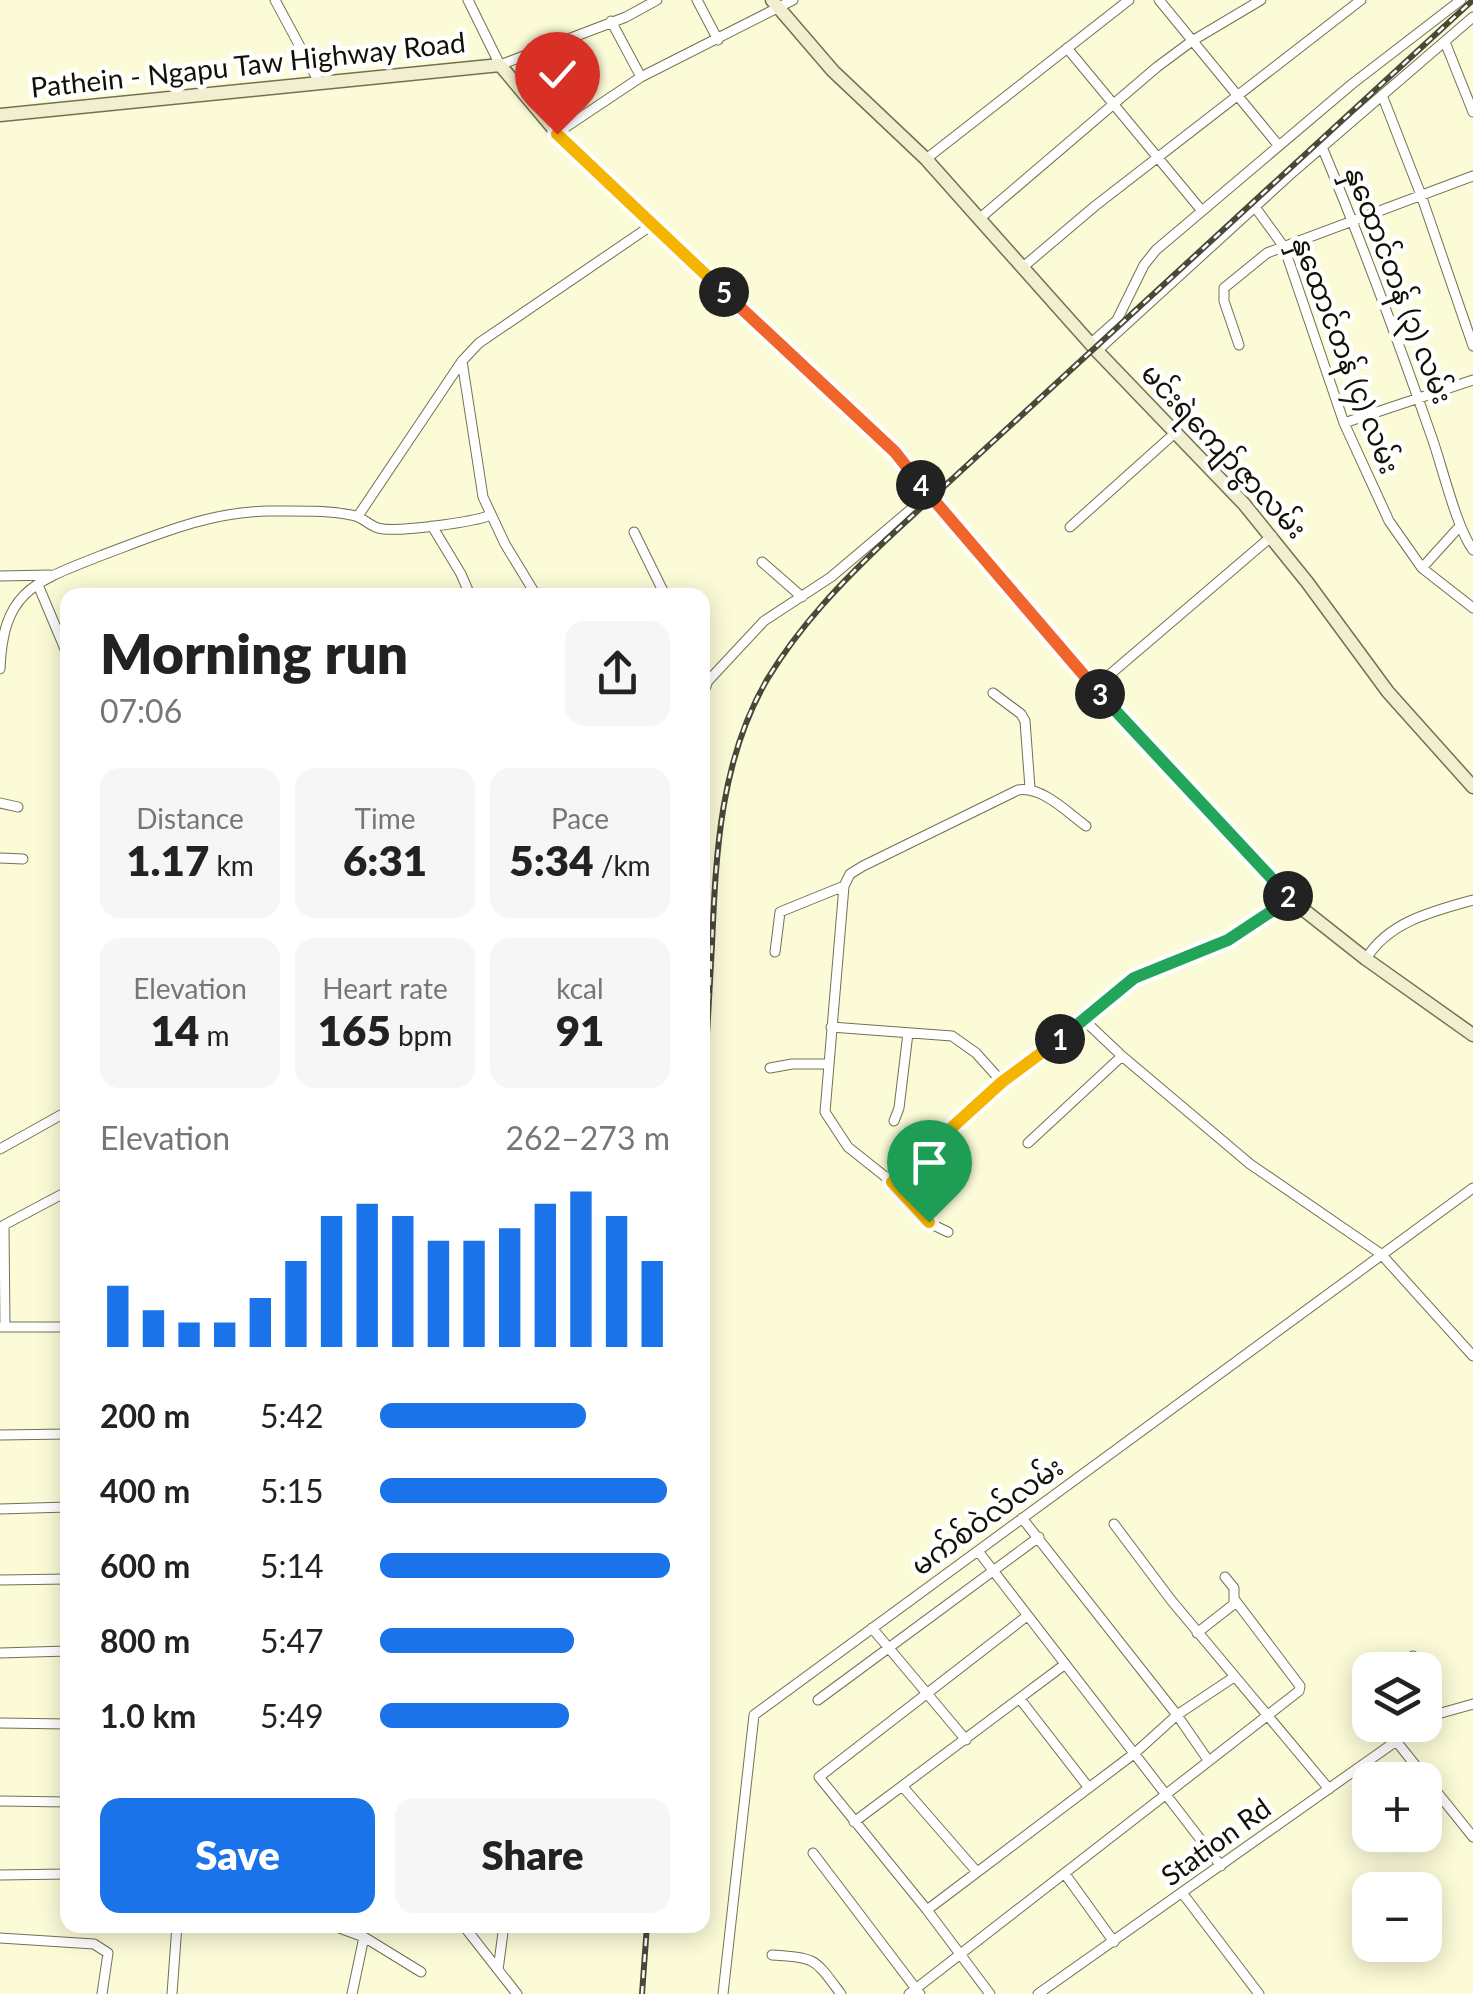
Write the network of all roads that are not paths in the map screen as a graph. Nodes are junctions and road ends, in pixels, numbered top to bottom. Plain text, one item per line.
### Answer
1 (275, 0) edge
2 (468, 0) edge
3 (658, 0) edge
4 (696, 0) edge
5 (793, 0) edge
6 (1128, 0) edge
7 (1160, 0) edge
8 (1260, 0) edge
9 (1361, 0) edge
10 (1461, 0) edge
11 (775, 5) edge
12 (1473, 17) edge
13 (612, 21) junction
14 (718, 40) junction
15 (1192, 41) junction
16 (1445, 42) junction
17 (1067, 48) junction
18 (500, 65) junction
19 (641, 77) junction
20 (319, 82) junction
21 (1382, 95) junction
22 (1238, 97) junction
23 (1112, 104) junction
24 (1473, 112) edge
25 (0, 115) edge
26 (557, 134) junction
27 (1279, 146) junction
28 (1322, 148) junction
29 (926, 159) junction
30 (1157, 160) junction
31 (1473, 176) edge
32 (1421, 195) junction
33 (1255, 207) junction
34 (1202, 211) junction
35 (979, 219) junction
36 (1353, 220) junction
37 (652, 225) junction
38 (1284, 247) junction
39 (1022, 267) junction
40 (1239, 345) dead end
41 (1473, 346) edge
42 (1094, 347) junction
43 (462, 360) junction
44 (1473, 380) edge
45 (1419, 400) junction
46 (1344, 423) junction
47 (1176, 432) junction
48 (929, 494) junction
49 (491, 515) junction
50 (358, 516) junction
51 (1473, 517) edge
52 (432, 526) junction
53 (1070, 527) dead end
54 (1461, 528) junction
55 (634, 532) dead end
56 (1272, 536) junction
57 (1473, 550) edge
58 (762, 562) dead end
59 (1422, 568) junction
60 (50, 575) junction
61 (0, 576) edge
62 (38, 585) junction
63 (467, 588) edge
64 (532, 588) edge
65 (662, 588) edge
66 (802, 597) junction
67 (1473, 608) edge
68 (60, 637) edge
69 (0, 642) edge
70 (0, 669) edge
71 (710, 678) edge
72 (1094, 688) junction
73 (993, 692) dead end
74 (1473, 787) edge
75 (1030, 788) junction
76 (0, 803) edge
77 (18, 806) dead end
78 (1086, 826) dead end
79 (0, 858) edge
80 (24, 860) dead end
81 (844, 886) junction
82 (1290, 899) junction
83 (1473, 900) edge
84 (775, 952) dead end
85 (1366, 960) junction
86 (1085, 1020) junction
87 (831, 1027) junction
88 (908, 1033) junction
89 (1473, 1035) edge
90 (1122, 1056) junction
91 (829, 1064) junction
92 (770, 1068) dead end
93 (1002, 1082) junction
94 (60, 1115) edge
95 (894, 1121) dead end
96 (1028, 1142) dead end
97 (0, 1149) edge
98 (892, 1182) junction
99 (1473, 1188) edge
100 (60, 1195) edge
101 (2, 1225) edge
102 (948, 1232) dead end
103 (1381, 1254) junction
104 (2, 1327) edge
105 (60, 1327) edge
106 (1473, 1356) edge
107 (60, 1434) edge
108 (0, 1435) edge
109 (60, 1508) edge
110 (0, 1509) edge
111 (1022, 1518) junction
112 (1114, 1524) dead end
113 (1039, 1537) junction
114 (978, 1551) junction
115 (993, 1574) junction
116 (1225, 1577) dead end
117 (60, 1579) edge
118 (0, 1580) edge
119 (1235, 1600) junction
120 (1027, 1616) junction
121 (872, 1628) junction
122 (1197, 1633) junction
123 (887, 1647) junction
124 (60, 1652) edge
125 (0, 1653) edge
126 (1064, 1665) junction
127 (1234, 1677) junction
128 (925, 1692) junction
129 (1020, 1699) junction
130 (818, 1700) dead end
131 (1473, 1704) edge
132 (1178, 1715) junction
133 (1442, 1715) edge
134 (1266, 1716) junction
135 (0, 1723) edge
136 (60, 1724) edge
137 (966, 1740) junction
138 (1395, 1742) edge
139 (1397, 1742) edge
140 (1135, 1753) junction
141 (1208, 1760) junction
142 (902, 1786) junction
143 (1089, 1788) junction
144 (1329, 1790) junction
145 (1167, 1796) junction
146 (0, 1801) edge
147 (60, 1802) edge
148 (854, 1822) junction
149 (1473, 1837) edge
150 (813, 1853) dead end
151 (1221, 1866) junction
152 (977, 1872) junction
153 (0, 1874) edge
154 (60, 1874) edge
155 (1065, 1874) junction
156 (1183, 1894) junction
157 (928, 1910) junction
158 (176, 1933) edge
159 (353, 1933) edge
160 (469, 1933) edge
161 (503, 1933) edge
162 (364, 1937) junction
163 (0, 1938) edge
164 (1114, 1942) junction
165 (962, 1954) junction
166 (772, 1955) dead end
167 (498, 1970) junction
168 (421, 1972) dead end
169 (915, 1992) edge
170 (102, 1994) edge
171 (172, 1994) edge
172 (352, 1994) edge
173 (516, 1994) edge
174 (723, 1994) edge
175 (841, 1994) edge
176 (990, 1994) edge
177 (1038, 1994) edge
178 (1259, 1994) edge

1 - 20 street
2 - 18 street
3 - 13 street
4 - 14 street
5 - 11 street
6 - 17 street
7 - 15 street
8 - 15 street
9 - 22 street
10 - 27 street
11 - 14 street
11 - 29 main road, မင်းရဲကျော်ဇွာလမ်း
12 - 16 street
13 - 18 street
13 - 19 street
14 - 19 street
15 - 22 street
15 - 23 street
16 - 21 street
16 - 24 street
17 - 23 street
17 - 29 street
18 - 20 main road, Pathein - Ngapu Taw Highway Road
18 - 26 main road
19 - 26 street
20 - 25 main road, Pathein - Ngapu Taw Highway Road
21 - 28 street
21 - 32 street
22 - 27 street
22 - 30 street
23 - 30 street
23 - 35 street
26 - 37 main road
27 - 34 street
28 - 33 street
28 - 36 street, နှထောင်တန် (၃) လမ်း
29 - 35 main road, မင်းရဲကျော်ဇွာလမ်း
30 - 34 street
30 - 39 street
31 - 32 street
32 - 36 street
32 - 41 street
33 - 38 street, နှထောင်တန် (၄) လမ်း
33 - 42 street
34 - 42 street
35 - 39 main road, မင်းရဲကျော်ဇွာလမ်း
36 - 38 street
36 - 45 street, နှထောင်တန် (၃) လမ်း
37 - 43 street
37 - 48 main road
38 - 40 street
38 - 46 street, နှထောင်တန် (၄) လမ်း
39 - 42 main road, မင်းရဲကျော်ဇွာလမ်း
42 - 47 main road, မင်းရဲကျော်ဇွာလမ်း
43 - 49 street
43 - 50 street
44 - 45 street
45 - 46 street
45 - 54 street, နှထောင်တန် (၃) လမ်း
46 - 59 street, နှထောင်တန် (၄) လမ်း
47 - 53 street
47 - 56 main road, မင်းရဲကျော်ဇွာလမ်း
48 - 66 street
48 - 72 main road
49 - 52 street
49 - 64 street
50 - 52 street
50 - 60 street
51 - 54 street
52 - 63 street
54 - 57 street, နှထောင်တန် (၃) လမ်း
54 - 59 street
55 - 65 street
56 - 72 street
56 - 74 main road, မင်းရဲကျော်ဇွာလမ်း
58 - 66 street
59 - 67 street, နှထောင်တန် (၄) လမ်း
60 - 61 street
60 - 62 street
62 - 68 street
62 - 69 street
66 - 71 street
69 - 70 street
72 - 82 main road
73 - 75 street
75 - 78 street
75 - 81 street
76 - 77 street
79 - 80 street
81 - 84 street
81 - 87 street
82 - 85 main road
82 - 86 street
83 - 85 street
85 - 89 main road
86 - 90 street
86 - 93 street
87 - 88 street
87 - 91 street
88 - 93 street
88 - 95 street
90 - 96 street
90 - 103 street
91 - 92 street
91 - 98 street
93 - 98 street
94 - 97 street
98 - 102 street
99 - 103 street, မက်စ်ဝဲလ်လမ်း
100 - 101 street
101 - 104 street
103 - 106 street
103 - 111 street, မက်စ်ဝဲလ်လမ်း
104 - 105 street
107 - 108 street
109 - 110 street
111 - 113 street
111 - 114 street, မက်စ်ဝဲလ်လမ်း
112 - 122 street
113 - 115 street
113 - 132 street
114 - 115 street
114 - 121 street, မက်စ်ဝဲလ်လမ်း
115 - 120 street
115 - 123 street
116 - 119 street
117 - 118 street
119 - 122 street
119 - 134 street
120 - 126 street
120 - 128 street
121 - 123 street
121 - 174 street, မက်စ်ဝဲလ်လမ်း
122 - 127 street
123 - 128 street
123 - 130 street
124 - 125 street
126 - 129 street
126 - 140 street
127 - 132 street
127 - 134 street
128 - 137 street
128 - 148 street
129 - 137 street
129 - 143 street
131 - 133 street, Station Rd
132 - 140 street
132 - 141 street
134 - 141 street
134 - 144 street
135 - 136 street
137 - 142 street
138 - 144 street, Station Rd
139 - 149 street
140 - 143 street
140 - 145 street
141 - 145 street
142 - 148 street
142 - 152 street
143 - 152 street
144 - 151 street, Station Rd
145 - 151 street
145 - 155 street
146 - 147 street
148 - 157 street
150 - 169 street
151 - 156 street, Station Rd
152 - 157 street
153 - 154 street
155 - 164 street
155 - 165 street
156 - 164 street, Station Rd
156 - 178 street
157 - 165 street
158 - 171 street
159 - 162 street
160 - 167 street
161 - 167 street
162 - 168 street
162 - 172 street
163 - 170 street
164 - 177 street, Station Rd
165 - 169 street
165 - 176 street
166 - 175 street
167 - 173 street

